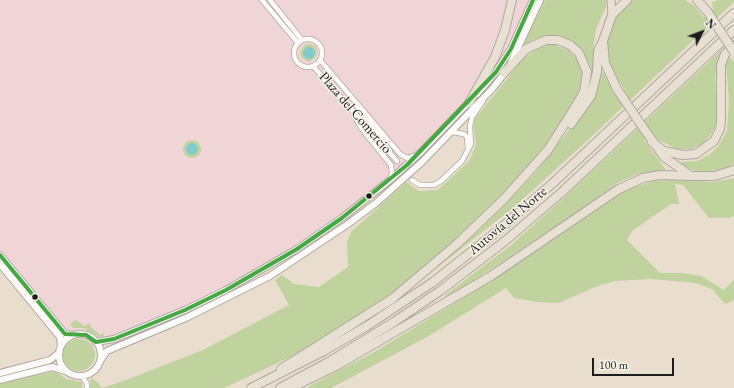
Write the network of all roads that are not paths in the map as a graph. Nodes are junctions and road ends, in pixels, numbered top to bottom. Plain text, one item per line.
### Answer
1 (262, 0) edge
2 (270, 0) edge
3 (512, 0) edge
4 (533, 0) edge
5 (540, 0) edge
6 (611, 0) edge
7 (626, 0) edge
8 (697, 0) edge
9 (734, 13) edge
10 (612, 15) junction
11 (734, 30) edge
12 (302, 40) junction
13 (602, 41) junction
14 (298, 44) junction
15 (734, 46) edge
16 (734, 52) edge
17 (320, 60) junction
18 (313, 66) junction
19 (504, 73) junction
20 (492, 88) junction
21 (469, 102) junction
22 (356, 104) junction
23 (354, 113) junction
24 (452, 132) junction
25 (652, 142) junction
26 (548, 150) junction
27 (421, 152) junction
28 (467, 155) junction
29 (734, 170) edge
30 (691, 176) junction
31 (390, 180) junction
32 (412, 180) tunnel mouth
33 (0, 255) edge
34 (0, 264) edge
35 (74, 335) junction
36 (96, 342) junction
37 (61, 346) junction
38 (59, 353) junction
39 (100, 361) junction
40 (67, 372) junction
41 (0, 373) edge
42 (82, 376) junction
43 (0, 380) edge
44 (253, 387) edge
45 (87, 388) edge
46 (280, 388) edge
47 (291, 388) edge

1 - 14 street
2 - 12 street
3 - 21 highway
4 - 21 street
5 - 19 street
6 - 10 main road
7 - 10 highway
8 - 16 highway, bridge
9 - 44 highway, Autovía del Norte
10 - 13 highway
11 - 46 highway, Autovía del Norte
12 - 14 street
12 - 17 street
13 - 25 highway, bridge
13 - 26 highway
14 - 18 street
15 - 25 highway
17 - 18 street
17 - 22 street, Plaza del Comercio
18 - 23 street, Plaza del Comercio
19 - 20 street
19 - 26 highway
20 - 24 street
20 - 28 street
21 - 27 street
22 - 23 street, Plaza del Comercio
22 - 27 street, Plaza del Comercio
23 - 31 street
24 - 28 street
24 - 39 street
25 - 30 highway
26 - 44 highway
27 - 31 street
28 - 32 street
29 - 30 highway
30 - 47 highway
31 - 36 street
33 - 35 street
34 - 37 street
35 - 36 street
35 - 37 street
36 - 39 street
37 - 38 street
38 - 40 street
38 - 41 street
39 - 42 street
40 - 42 street
40 - 43 street
42 - 45 street

